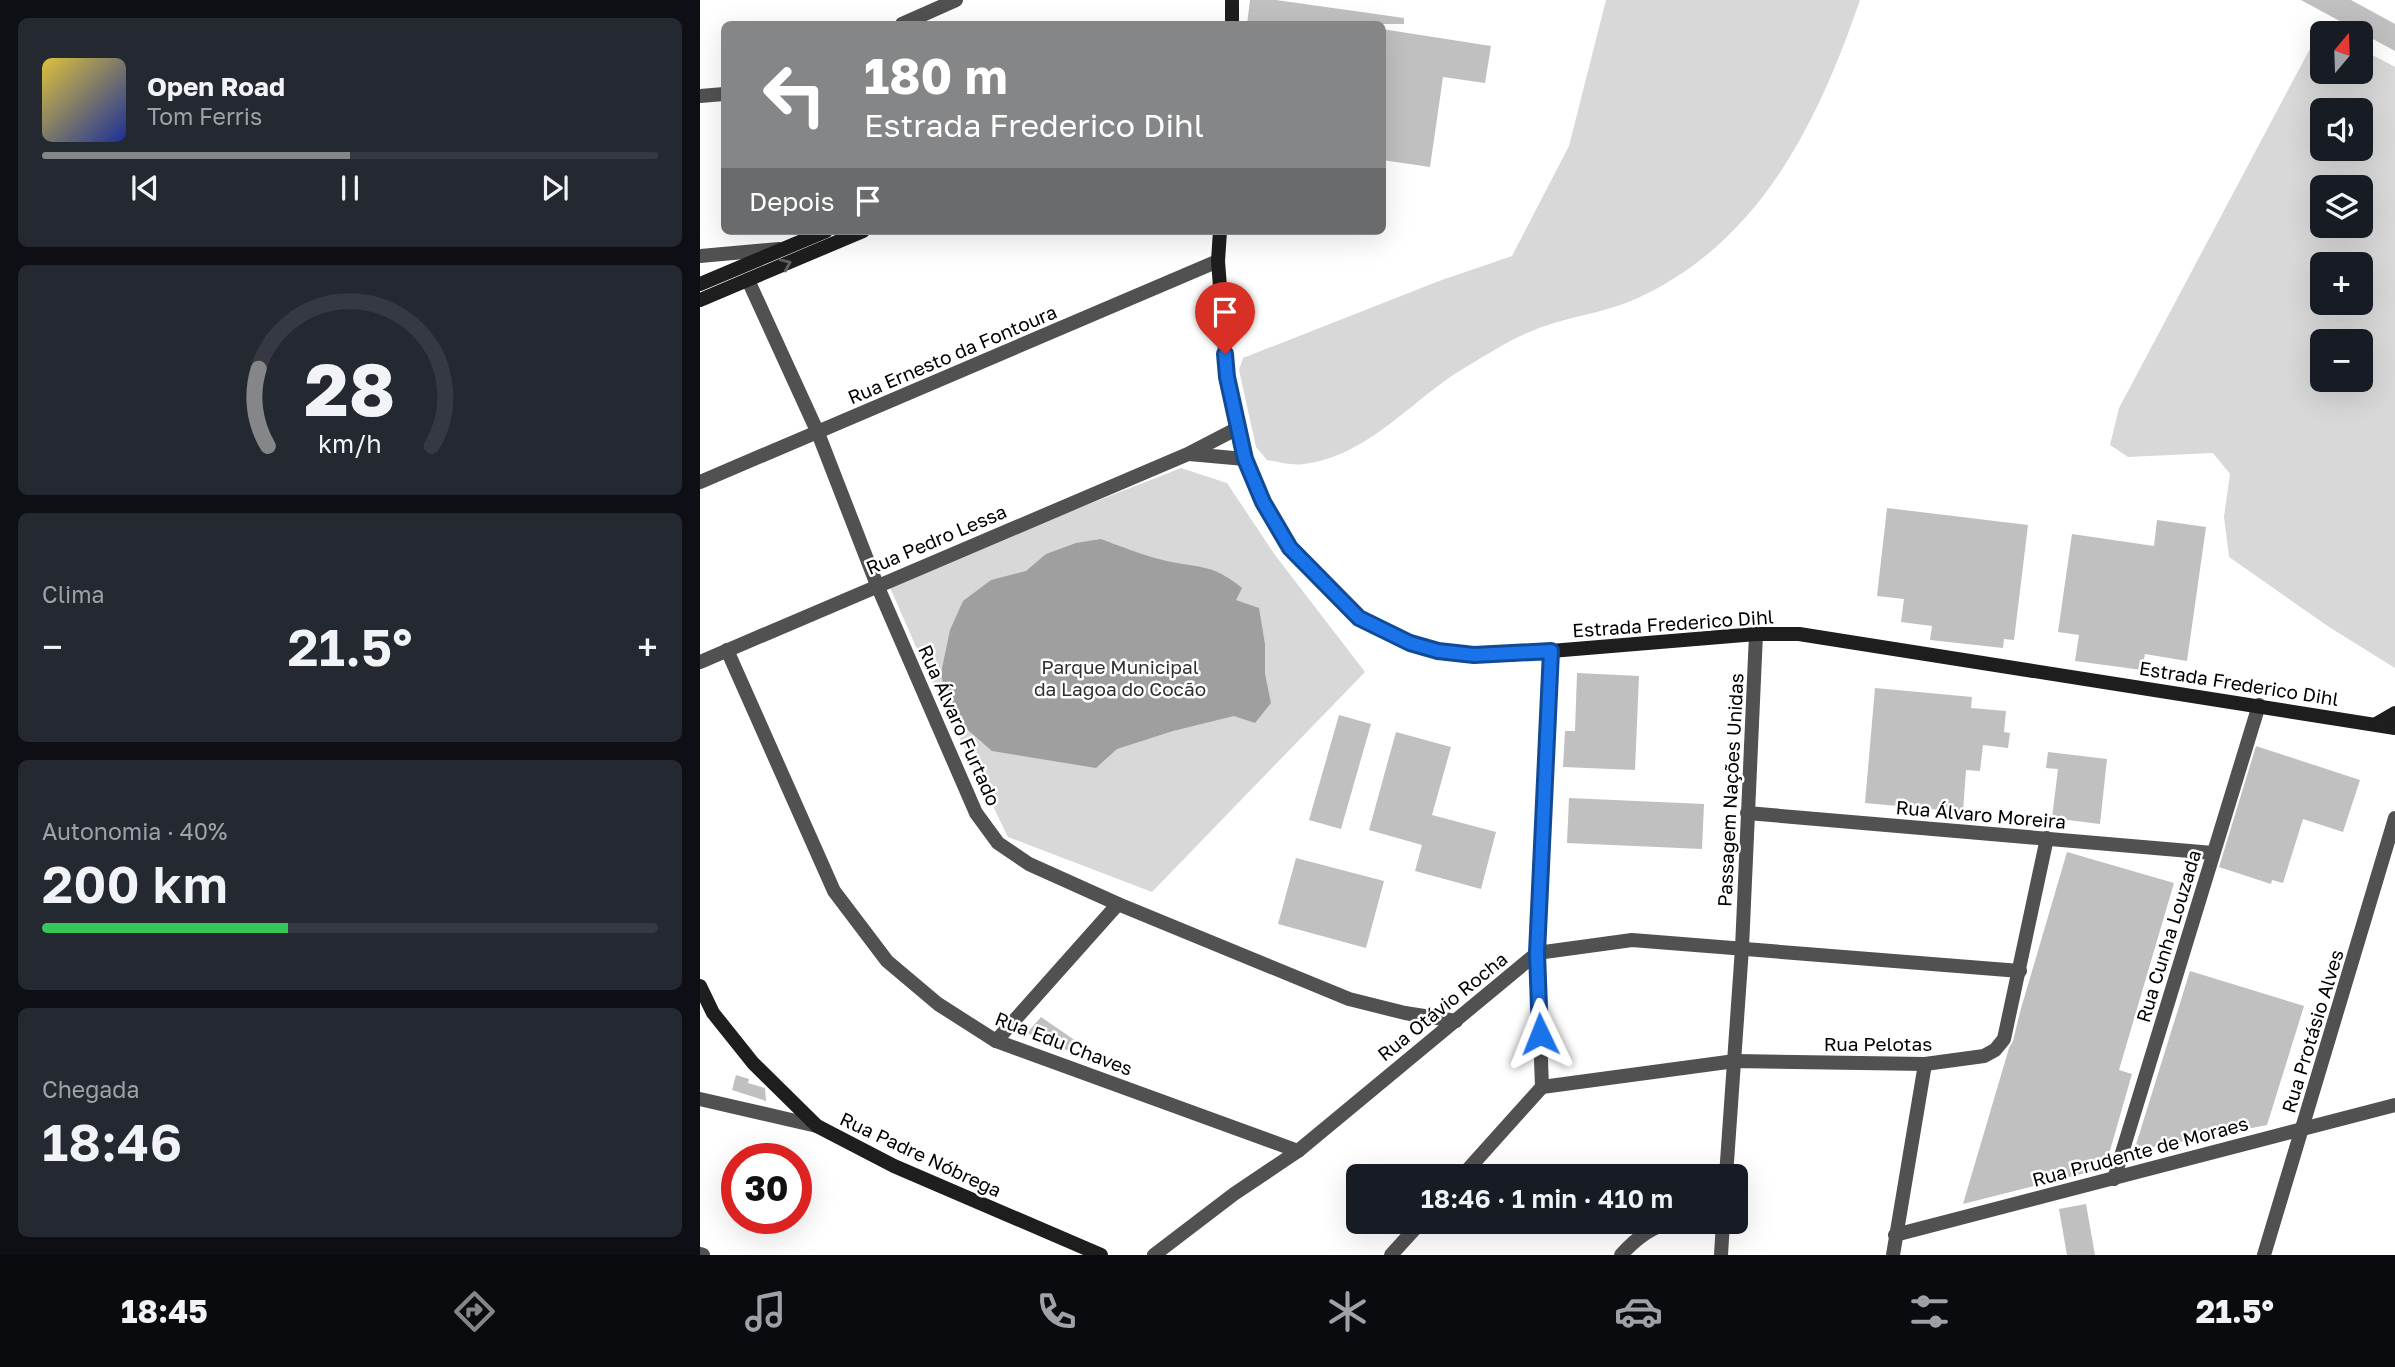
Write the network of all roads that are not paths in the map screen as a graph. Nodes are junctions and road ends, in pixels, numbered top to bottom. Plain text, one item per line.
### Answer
1 (956, 0) edge
2 (1232, 0) edge
3 (909, 21) edge
4 (1232, 21) edge
5 (721, 94) edge
6 (700, 96) edge
7 (816, 235) edge
8 (854, 235) edge
9 (1220, 235) edge
10 (782, 249) junction
11 (700, 256) edge
12 (1218, 261) junction
13 (748, 280) junction
14 (700, 284) edge
15 (700, 300) edge
16 (1238, 428) junction
17 (818, 433) junction
18 (1188, 454) junction
19 (1245, 459) junction
20 (700, 482) edge
21 (877, 585) junction
22 (1756, 634) junction
23 (727, 650) junction
24 (1551, 651) junction
25 (700, 662) edge
26 (2259, 705) junction
27 (2395, 713) edge
28 (2376, 724) junction
29 (2395, 728) edge
30 (1747, 813) junction
31 (2395, 818) edge
32 (2047, 838) junction
33 (2213, 853) junction
34 (1118, 904) junction
35 (1742, 948) junction
36 (1537, 953) junction
37 (2020, 971) junction
38 (700, 986) edge
39 (1456, 1021) junction
40 (996, 1041) junction
41 (1735, 1061) junction
42 (1925, 1064) junction
43 (1542, 1087) junction
44 (700, 1099) edge
45 (2395, 1105) edge
46 (817, 1126) junction
47 (2304, 1127) junction
48 (1298, 1150) junction
49 (1473, 1164) edge
50 (1728, 1164) edge
51 (2114, 1179) junction
52 (1410, 1234) edge
53 (1641, 1234) edge
54 (1722, 1234) edge
55 (1895, 1235) junction
56 (1101, 1255) edge
57 (1154, 1255) edge
58 (1391, 1255) edge
59 (1621, 1255) edge
60 (1721, 1255) edge
61 (1893, 1255) edge
62 (2264, 1255) edge

1 - 3 street
2 - 4 main road
5 - 6 street
7 - 10 main road
13 -> 8 main road
9 - 12 main road, Estrada Frederico Dihl
10 - 11 street
10 - 14 main road
12 - 16 main road, Estrada Frederico Dihl
12 - 17 street, Rua Ernesto da Fontoura
13 - 15 main road
13 - 17 street, Rua Álvaro Furtado
16 - 18 street, Rua Pedro Lessa
16 - 19 main road, Estrada Frederico Dihl
17 - 20 street, Rua Ernesto da Fontoura
17 - 21 street, Rua Álvaro Furtado
18 - 19 street, Rua Pedro Lessa
18 - 21 street, Rua Pedro Lessa
19 - 24 main road, Estrada Frederico Dihl
21 - 23 street, Rua Pedro Lessa
21 - 34 street, Rua Álvaro Furtado
22 - 24 main road, Estrada Frederico Dihl
22 - 26 main road, Estrada Frederico Dihl
22 - 30 street, Passagem Nações Unidas
23 - 25 street, Rua Pedro Lessa
23 - 40 street, Rua Edu Chaves
24 - 36 street
26 - 28 main road, Estrada Frederico Dihl
26 - 33 street, Rua Cunha Louzada
27 - 28 main road
28 - 29 main road, Estrada Frederico Dihl
30 - 32 street, Rua Álvaro Moreira
30 - 35 street, Passagem Nações Unidas
31 - 47 street, Rua Protásio Alves
32 - 33 street, Rua Álvaro Moreira
32 - 37 street, Rua Pelotas
33 - 51 street, Rua Cunha Louzada
34 - 39 street, Rua Álvaro Furtado
34 - 40 street
35 - 36 street, Rua Otávio Rocha
35 - 37 street, Rua Otávio Rocha
35 - 41 street, Passagem Nações Unidas
36 - 39 street, Rua Otávio Rocha
36 - 43 street
37 - 42 street, Rua Pelotas
38 - 46 main road, Rua Padre Nóbrega
39 - 48 street, Rua Otávio Rocha
40 - 48 street, Rua Edu Chaves
41 - 42 street, Rua Pelotas
41 - 43 street, Rua Pelotas
41 - 50 street, Passagem Nações Unidas
42 - 55 street
43 - 49 street
44 - 46 street
45 - 47 street, Rua Prudente de Moraes
46 - 56 main road, Rua Padre Nóbrega
47 - 51 street, Rua Prudente de Moraes
47 - 62 street, Rua Protásio Alves
48 - 57 street, Rua Otávio Rocha
51 - 55 street, Rua Prudente de Moraes
52 - 58 street
53 - 59 street
54 - 60 street
55 - 61 street

